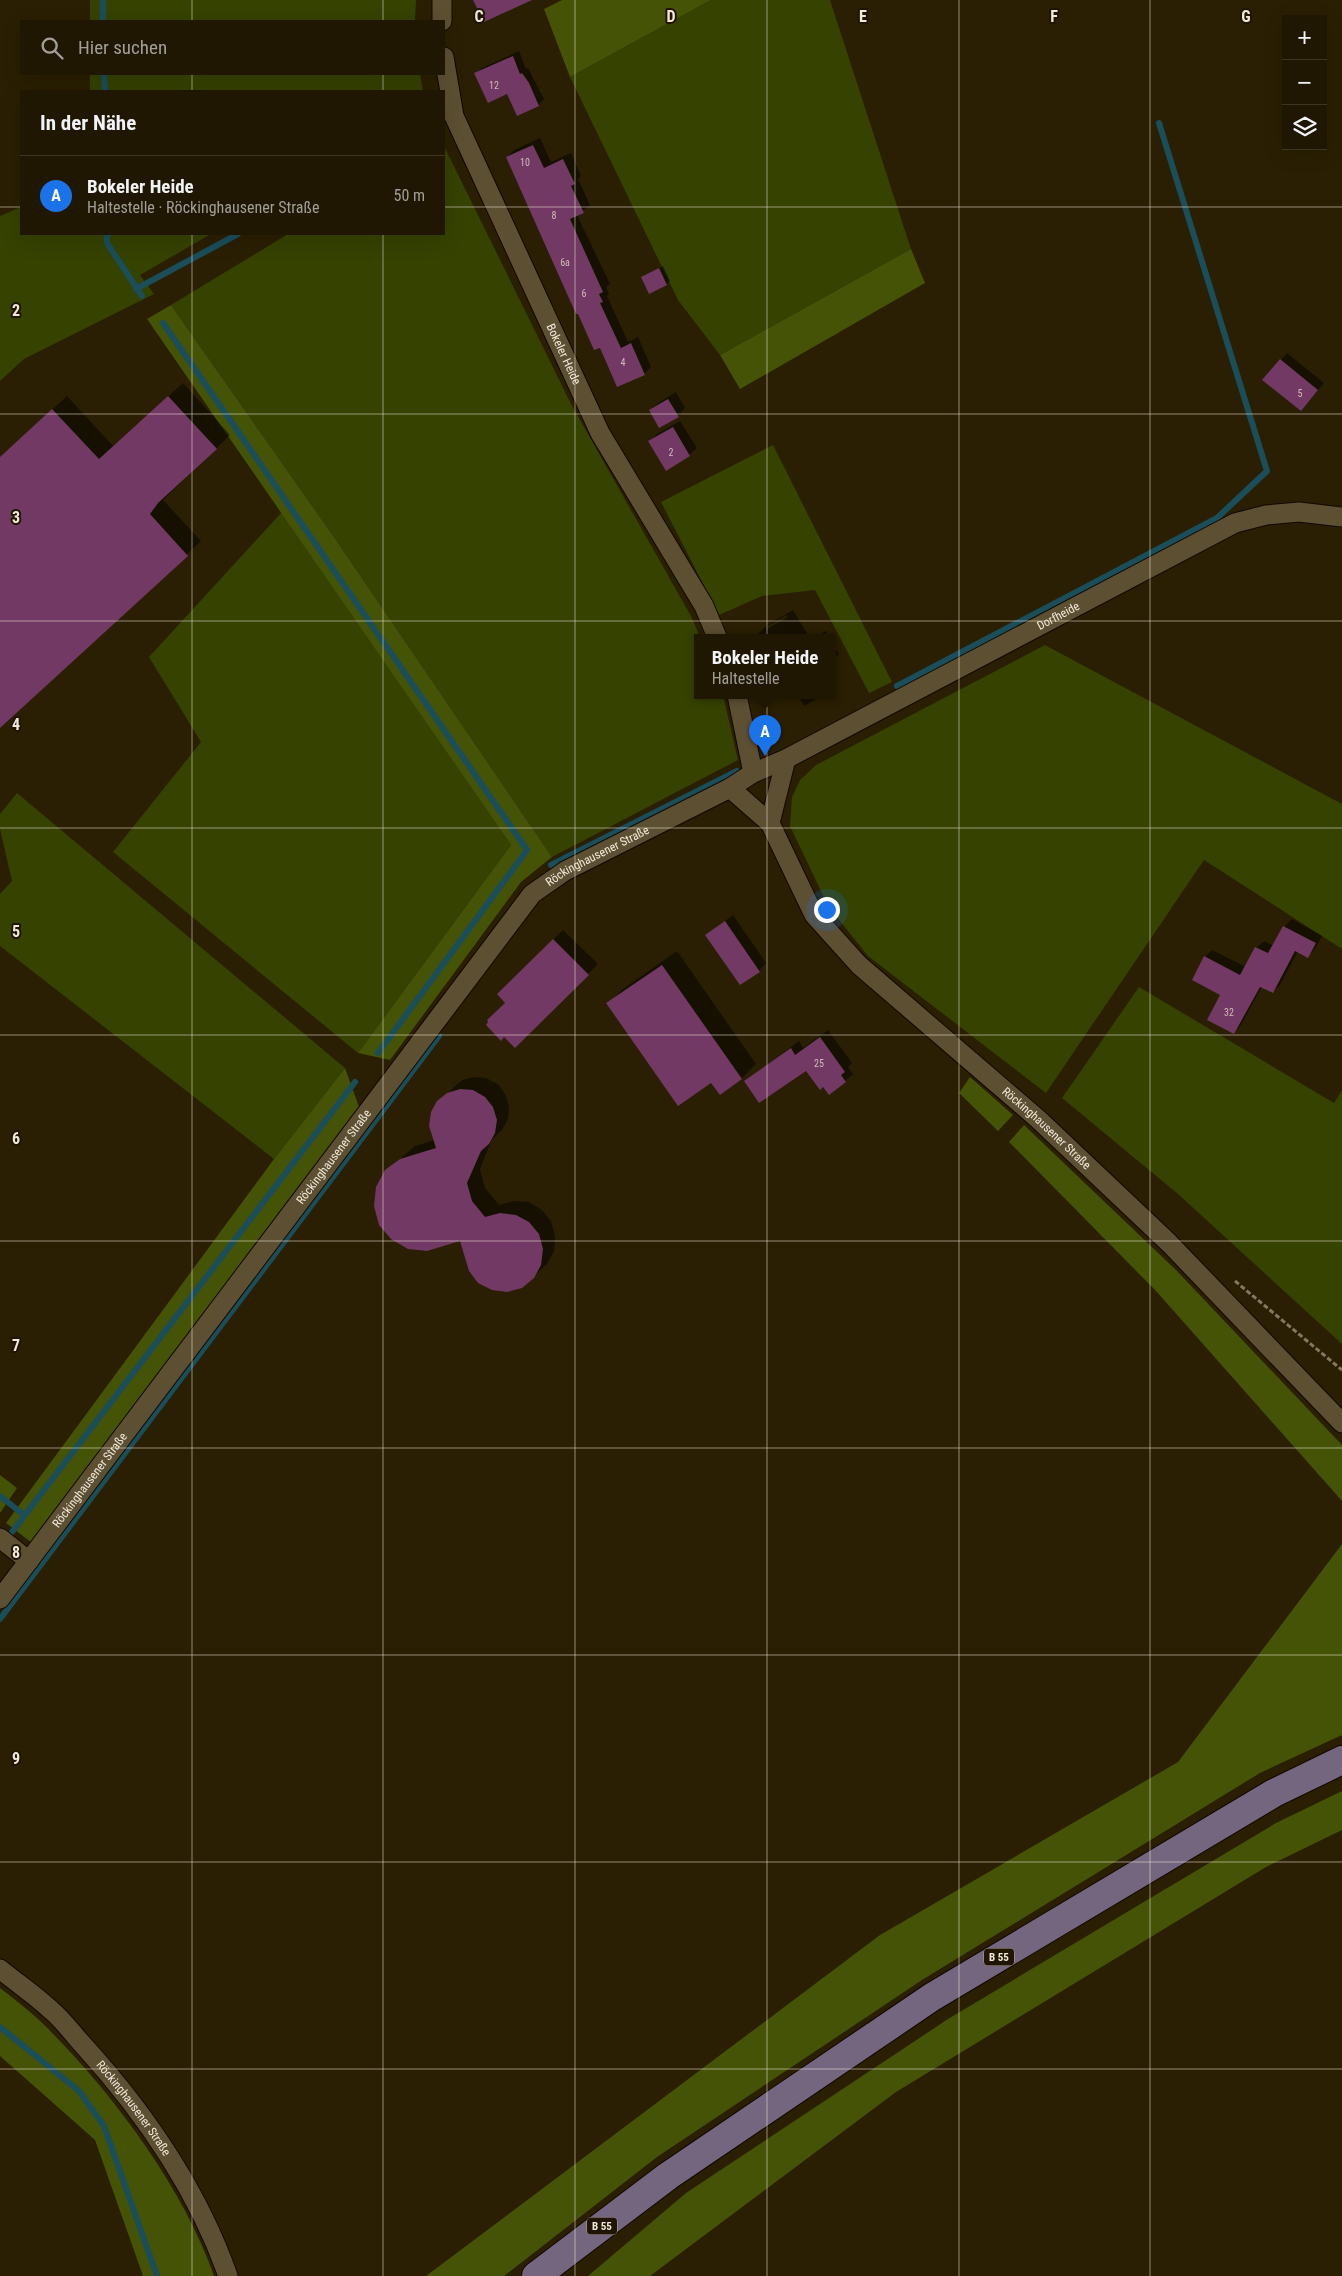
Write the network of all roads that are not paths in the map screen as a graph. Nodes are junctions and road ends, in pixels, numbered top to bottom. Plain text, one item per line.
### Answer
1 (442, 0) edge
2 (442, 20) edge
3 (445, 63) edge
4 (1342, 517) edge
5 (716, 634) edge
6 (738, 699) edge
7 (786, 759) junction
8 (753, 773) junction
9 (730, 788) junction
10 (770, 823) junction
11 (1342, 1423) edge
12 (0, 1538) edge
13 (29, 1561) junction
14 (0, 1599) edge
15 (1342, 1760) edge
16 (0, 1970) edge
17 (228, 2276) edge
18 (536, 2276) edge

1 - 2 street
3 - 5 street, Bokeler Heide
4 - 7 street, Dorfheide
6 - 8 street
7 - 8 street, Röckinghausener Straße
7 - 10 street
8 - 9 street, Röckinghausener Straße
9 - 10 street, Röckinghausener Straße
9 - 13 street, Röckinghausener Straße
10 - 11 street, Röckinghausener Straße
12 - 13 street
13 - 14 street, Röckinghausener Straße
15 - 18 main road, B 55
16 - 17 street, Röckinghausener Straße

